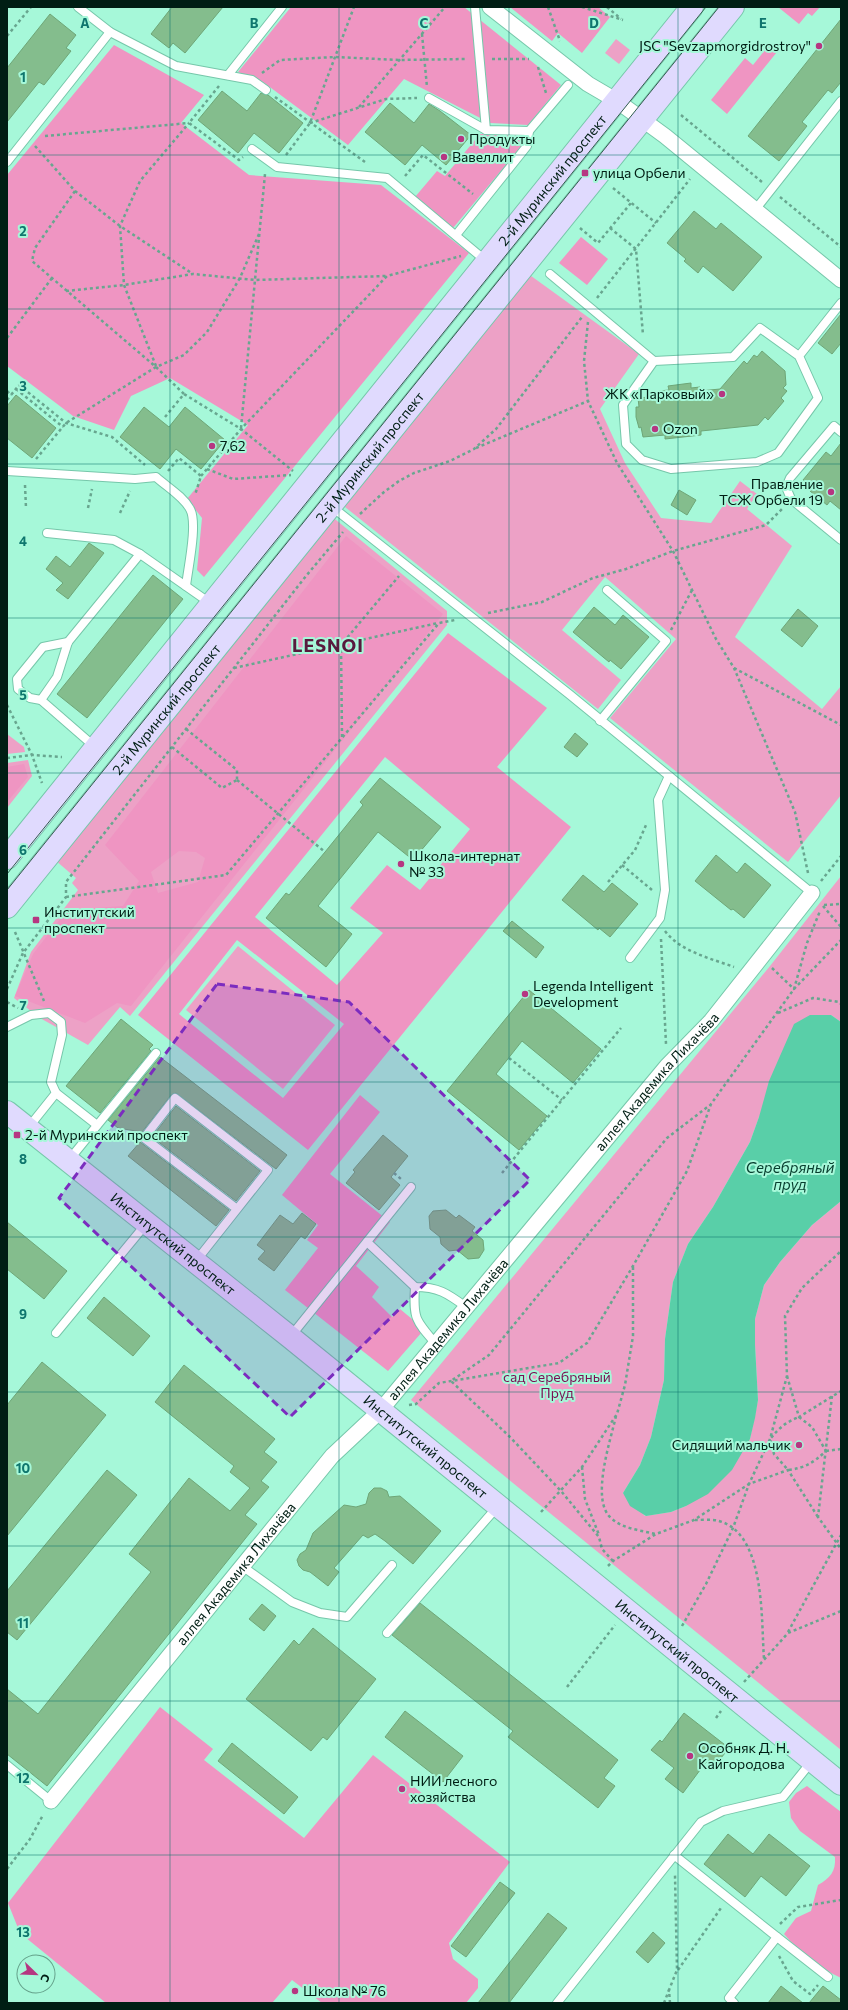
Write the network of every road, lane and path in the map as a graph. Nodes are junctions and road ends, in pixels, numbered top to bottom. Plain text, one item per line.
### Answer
1 (31, 7) edge
2 (78, 7) edge
3 (282, 7) edge
4 (354, 7) edge
5 (445, 7) edge
6 (475, 7) edge
7 (490, 7) edge
8 (548, 7) edge
9 (582, 7) edge
10 (607, 7) edge
11 (692, 7) edge
12 (733, 7) edge
13 (110, 32) junction
14 (422, 34) junction
15 (7, 36) edge
16 (561, 43) dead end
17 (335, 57) junction
18 (478, 59) junction
19 (399, 60) junction
20 (425, 60) junction
21 (228, 75) junction
22 (252, 80) junction
23 (568, 85) dead end
24 (266, 90) joint
25 (428, 98) junction
26 (617, 101) junction
27 (841, 101) edge
28 (550, 107) junction
29 (358, 108) junction
30 (642, 119) junction
31 (189, 123) junction
32 (310, 123) junction
33 (486, 130) junction
34 (530, 131) junction
35 (26, 137) junction
36 (252, 149) joint
37 (266, 159) junction
38 (7, 162) edge
39 (277, 167) junction
40 (386, 178) junction
41 (397, 186) junction
42 (611, 187) dead end
43 (75, 191) junction
44 (483, 201) junction
45 (631, 203) junction
46 (755, 210) junction
47 (656, 222) dead end
48 (120, 226) junction
49 (579, 228) dead end
50 (610, 228) junction
51 (259, 234) junction
52 (456, 235) junction
53 (481, 257) junction
54 (193, 274) junction
55 (550, 274) dead end
56 (387, 276) junction
57 (52, 278) junction
58 (240, 278) junction
59 (255, 280) junction
60 (841, 280) edge
61 (124, 285) junction
62 (66, 291) junction
63 (841, 303) edge
64 (590, 307) junction
65 (7, 338) edge
66 (644, 352) junction
67 (799, 356) junction
68 (654, 361) junction
69 (156, 367) junction
70 (16, 389) junction
71 (7, 391) edge
72 (184, 394) junction
73 (11, 395) junction
74 (7, 400) edge
75 (588, 401) junction
76 (165, 417) dead end
77 (66, 423) junction
78 (63, 427) junction
79 (241, 429) junction
80 (841, 432) edge
81 (474, 449) dead end
82 (207, 469) junction
83 (7, 471) edge
84 (25, 473) junction
85 (201, 476) junction
86 (95, 477) junction
87 (135, 479) junction
88 (158, 479) junction
89 (791, 498) junction
90 (331, 505) junction
91 (26, 508) dead end
92 (88, 508) dead end
93 (190, 508) junction
94 (120, 513) dead end
95 (47, 533) dead end
96 (841, 540) edge
97 (673, 551) junction
98 (140, 554) junction
99 (407, 566) junction
100 (186, 586) junction
101 (607, 590) dead end
102 (692, 590) junction
103 (211, 604) junction
104 (471, 617) junction
105 (439, 623) junction
106 (666, 641) junction
107 (68, 642) junction
108 (340, 645) junction
109 (234, 668) dead end
110 (734, 668) junction
111 (41, 700) junction
112 (7, 705) edge
113 (600, 721) junction
114 (841, 725) edge
115 (186, 729) dead end
116 (342, 737) junction
117 (172, 747) dead end
118 (96, 748) junction
119 (32, 755) junction
120 (63, 757) dead end
121 (7, 758) edge
122 (669, 776) junction
123 (237, 780) junction
124 (42, 784) dead end
125 (658, 800) junction
126 (277, 813) junction
127 (325, 852) dead end
128 (841, 856) edge
129 (7, 858) edge
130 (622, 865) junction
131 (66, 882) dead end
132 (608, 882) dead end
133 (812, 893) junction
134 (66, 896) junction
135 (663, 899) junction
136 (841, 904) edge
137 (822, 906) junction
138 (7, 907) edge
139 (660, 918) junction
140 (841, 927) edge
141 (15, 932) dead end
142 (841, 940) edge
143 (24, 953) junction
144 (630, 958) dead end
145 (760, 959) junction
146 (749, 973) junction
147 (7, 989) edge
148 (794, 989) junction
149 (841, 1004) edge
150 (49, 1013) junction
151 (777, 1013) junction
152 (7, 1027) edge
153 (621, 1028) dead end
154 (156, 1053) dead end
155 (509, 1058) dead end
156 (667, 1066) junction
157 (56, 1093) junction
158 (562, 1100) junction
159 (711, 1104) junction
160 (7, 1112) edge
161 (97, 1125) junction
162 (28, 1129) junction
163 (68, 1161) junction
164 (394, 1173) dead end
165 (502, 1173) dead end
166 (398, 1177) dead end
167 (411, 1187) dead end
168 (237, 1209) junction
169 (147, 1223) junction
170 (367, 1242) junction
171 (841, 1251) edge
172 (195, 1262) junction
173 (633, 1266) junction
174 (415, 1287) junction
175 (466, 1307) junction
176 (56, 1333) dead end
177 (290, 1337) junction
178 (436, 1344) junction
179 (787, 1376) junction
180 (451, 1381) junction
181 (841, 1391) edge
182 (832, 1396) junction
183 (409, 1405) dead end
184 (380, 1411) junction
185 (617, 1414) junction
186 (799, 1417) junction
187 (770, 1440) junction
188 (841, 1449) edge
189 (826, 1451) junction
190 (582, 1467) junction
191 (788, 1470) junction
192 (749, 1484) junction
193 (561, 1491) junction
194 (498, 1506) junction
195 (541, 1512) dead end
196 (818, 1517) junction
197 (694, 1520) junction
198 (733, 1528) junction
199 (656, 1534) junction
200 (841, 1535) edge
201 (599, 1537) junction
202 (837, 1541) junction
203 (841, 1549) edge
204 (613, 1561) junction
205 (392, 1565) dead end
206 (242, 1566) junction
207 (608, 1566) dead end
208 (841, 1610) edge
209 (682, 1626) dead end
210 (387, 1633) dead end
211 (788, 1633) junction
212 (605, 1638) dead end
213 (566, 1687) dead end
214 (812, 1760) junction
215 (7, 1765) edge
216 (841, 1784) edge
217 (51, 1801) junction
218 (674, 1855) junction
219 (7, 1869) edge
220 (728, 1898) junction
221 (841, 1900) edge
222 (773, 1938) junction
223 (677, 1970) junction
224 (826, 1976) joint
225 (669, 1990) junction
226 (557, 2003) edge
227 (664, 2003) edge
228 (670, 2003) edge
229 (734, 2003) edge

1 - 15 path
2 - 13 lane
3 - 21 lane
4 - 17 path
5 - 14 path
6 - 18 lane
7 - 26 street
8 - 16 path
9 - 10 path
11 - 26 main road, 2-й Муринский проспект
12 - 30 main road, 2-й Муринский проспект
13 - 21 lane
13 - 35 lane
14 - 19 path
14 - 20 path
17 - 19 path
17 - 22 path
17 - 32 path
18 - 20 path
18 - 28 path
18 - 33 lane
19 - 20 path
19 - 29 path
20 - 25 path
21 - 22 lane
21 - 31 path
22 - 24 lane
23 - 28 lane
24 - 32 path
25 - 29 path
25 - 33 lane
26 - 30 street
26 - 53 main road, 2-й Муринский проспект
27 - 46 lane
28 - 34 lane
29 - 32 path
30 - 46 street
30 - 90 main road, 2-й Муринский проспект
31 - 35 path
31 - 36 path
31 - 48 path
32 - 39 path
32 - 40 path
33 - 34 lane
34 - 44 lane
35 - 38 lane
35 - 43 path
36 - 37 lane
37 - 39 lane
37 - 51 path
39 - 40 lane
40 - 41 lane
41 - 44 path
41 - 52 lane
42 - 45 path
43 - 48 path
43 - 57 path
44 - 52 lane
45 - 47 path
45 - 50 path
46 - 60 street
48 - 54 path
48 - 61 path
49 - 50 path
50 - 66 path
51 - 58 path
51 - 59 path
52 - 53 lane
53 - 56 path
53 - 103 main road, 2-й Муринский проспект
54 - 58 path
54 - 61 path
55 - 64 lane
56 - 59 path
56 - 79 path
57 - 62 path
57 - 65 path
58 - 59 path
58 - 69 path
59 - 79 path
61 - 62 path
61 - 69 path
62 - 69 path
63 - 67 lane
64 - 66 lane
64 - 75 path
66 - 68 lane
67 - 68 lane
67 - 68 lane
69 - 72 path
69 - 77 path
70 - 73 path
70 - 77 path
70 - 78 path
71 - 73 path
72 - 76 path
72 - 79 path
73 - 74 path
75 - 81 path
75 - 97 path
77 - 78 path
77 - 88 path
78 - 84 path
79 - 82 path
79 - 82 path
80 - 89 lane
82 - 85 path
83 - 84 lane
84 - 86 lane
84 - 91 path
85 - 88 path
85 - 93 path
86 - 87 lane
86 - 92 path
87 - 88 lane
87 - 94 path
88 - 93 lane
89 - 96 lane
89 - 97 path
90 - 99 lane
90 - 138 main road, 2-й Муринский проспект
93 - 100 lane
95 - 98 lane
97 - 102 path
97 - 104 path
98 - 100 lane
98 - 107 lane
99 - 104 lane
99 - 108 path
100 - 103 lane
101 - 106 lane
102 - 106 path
102 - 110 path
103 - 118 main road, 2-й Муринский проспект
104 - 105 path
104 - 113 lane
105 - 108 path
105 - 116 path
106 - 113 lane
107 - 111 lane
107 - 111 lane
108 - 109 path
108 - 116 path
110 - 114 path
110 - 133 path
111 - 118 lane
112 - 119 path
113 - 122 lane
115 - 123 path
116 - 126 path
117 - 123 path
118 - 129 main road, 2-й Муринский проспект
119 - 120 path
119 - 121 path
119 - 124 path
122 - 125 lane
122 - 133 lane
123 - 126 path
125 - 130 path
125 - 135 lane
126 - 127 path
126 - 134 path
128 - 133 path
130 - 132 path
130 - 135 path
131 - 134 path
133 - 137 path
133 - 145 street, аллея Академика Лихачёва
134 - 143 path
135 - 139 lane
136 - 137 path
137 - 140 path
137 - 148 path
139 - 144 lane
139 - 146 path
139 - 156 path
141 - 143 path
142 - 148 path
143 - 147 path
143 - 150 path
145 - 146 street, аллея Академика Лихачёва
145 - 148 path
146 - 156 street, аллея Академика Лихачёва
148 - 151 path
149 - 151 path
150 - 152 lane
150 - 157 lane
151 - 159 path
153 - 158 path
154 - 161 lane
155 - 158 path
156 - 175 street, аллея Академика Лихачёва
157 - 161 lane
157 - 162 lane
158 - 165 path
159 - 173 path
159 - 180 path
160 - 162 main road, Институтский проспект
161 - 163 lane
162 - 163 main road, Институтский проспект
163 - 169 main road, Институтский проспект
164 - 166 path
167 - 170 lane
168 - 168 lane
168 - 172 lane
169 - 172 main road, Институтский проспект
169 - 176 lane
170 - 174 lane
170 - 177 lane
171 - 179 path
172 - 177 main road, Институтский проспект
173 - 180 path
173 - 185 path
174 - 175 lane
174 - 178 lane
175 - 178 street, аллея Академика Лихачёва
177 - 184 main road, Институтский проспект
178 - 184 street, аллея Академика Лихачёва
179 - 186 path
179 - 187 path
180 - 183 path
180 - 193 path
181 - 182 path
182 - 186 path
182 - 189 path
184 - 194 main road, Институтский проспект
184 - 206 street, аллея Академика Лихачёва
185 - 190 path
185 - 199 path
186 - 187 path
186 - 189 path
187 - 191 path
187 - 192 path
188 - 189 path
189 - 191 path
189 - 196 path
190 - 193 path
190 - 201 path
191 - 192 path
191 - 196 path
192 - 197 path
192 - 198 path
193 - 195 path
193 - 201 path
194 - 210 lane
194 - 214 main road, Институтский проспект
196 - 202 path
197 - 198 path
197 - 199 path
198 - 209 path
198 - 211 path
199 - 204 path
200 - 202 path
201 - 204 path
202 - 203 path
202 - 211 path
204 - 207 path
205 - 206 lane
206 - 217 street, аллея Академика Лихачёва
208 - 211 path
212 - 213 path
214 - 216 main road, Институтский проспект
214 - 218 lane
215 - 217 lane
217 - 219 path
218 - 220 lane
218 - 223 path
218 - 226 lane
220 - 222 lane
220 - 223 path
221 - 222 path
222 - 224 lane
222 - 224 path
222 - 229 lane
223 - 225 path
225 - 227 path
225 - 228 path

